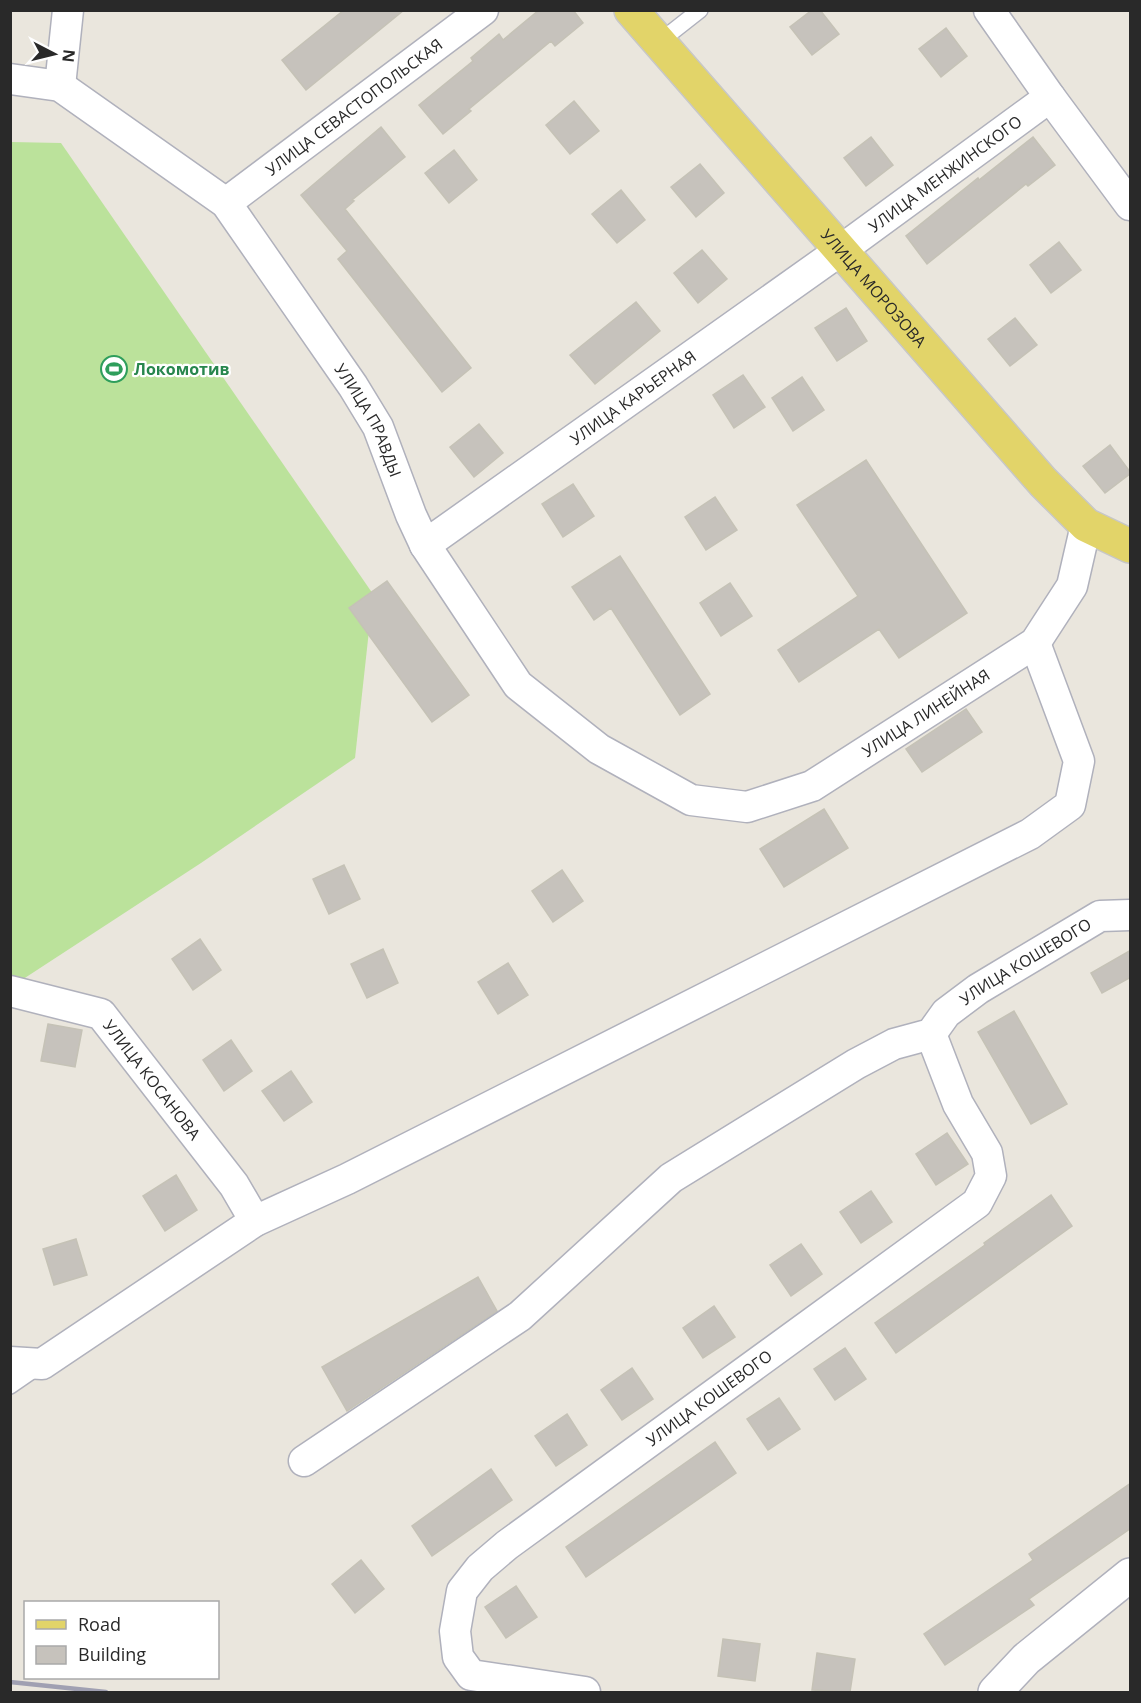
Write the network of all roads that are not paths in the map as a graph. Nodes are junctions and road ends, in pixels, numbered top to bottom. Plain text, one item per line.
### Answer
1 (68, 10) edge
2 (483, 10) edge
3 (631, 10) edge
4 (700, 10) edge
5 (989, 10) edge
6 (658, 43) junction
7 (10, 79) edge
8 (60, 86) junction
9 (1050, 97) junction
10 (226, 204) junction
11 (1131, 205) edge
12 (841, 250) junction
13 (1086, 525) junction
14 (425, 545) junction
15 (1131, 546) edge
16 (1035, 643) junction
17 (691, 800) joint
18 (1131, 915) edge
19 (10, 991) edge
20 (931, 1034) junction
21 (255, 1221) junction
22 (10, 1362) edge
23 (42, 1364) junction
24 (10, 1386) edge
25 (304, 1461) dead end
26 (1131, 1575) edge
27 (585, 1692) edge
28 (995, 1692) edge

1 - 8 street
2 - 10 street, УЛИЦА СЕВАСТОПОЛЬСКАЯ
3 - 6 main road, УЛИЦА МОРОЗОВА
4 - 6 lane
5 - 9 street
6 - 12 main road, УЛИЦА МОРОЗОВА
7 - 8 street, УЛИЦА ПРАВДЫ
8 - 10 street, УЛИЦА ПРАВДЫ
9 - 11 street
9 - 12 street, УЛИЦА МЕНЖИНСКОГО
10 - 14 street, УЛИЦА ПРАВДЫ
12 - 13 main road, УЛИЦА МОРОЗОВА
12 - 14 street, УЛИЦА КАРЬЕРНАЯ
13 - 15 main road, УЛИЦА МОРОЗОВА
13 - 16 street, УЛИЦА ЛИНЕЙНАЯ
14 - 17 street, УЛИЦА ПРАВДЫ
16 - 17 street, УЛИЦА ЛИНЕЙНАЯ
16 - 21 street
18 - 20 street, УЛИЦА КОШЕВОГО
19 - 21 street, УЛИЦА КОСАНОВА
20 - 25 street
20 - 27 street, УЛИЦА КОШЕВОГО
21 - 23 street
22 - 23 street
23 - 24 lane
26 - 28 street

